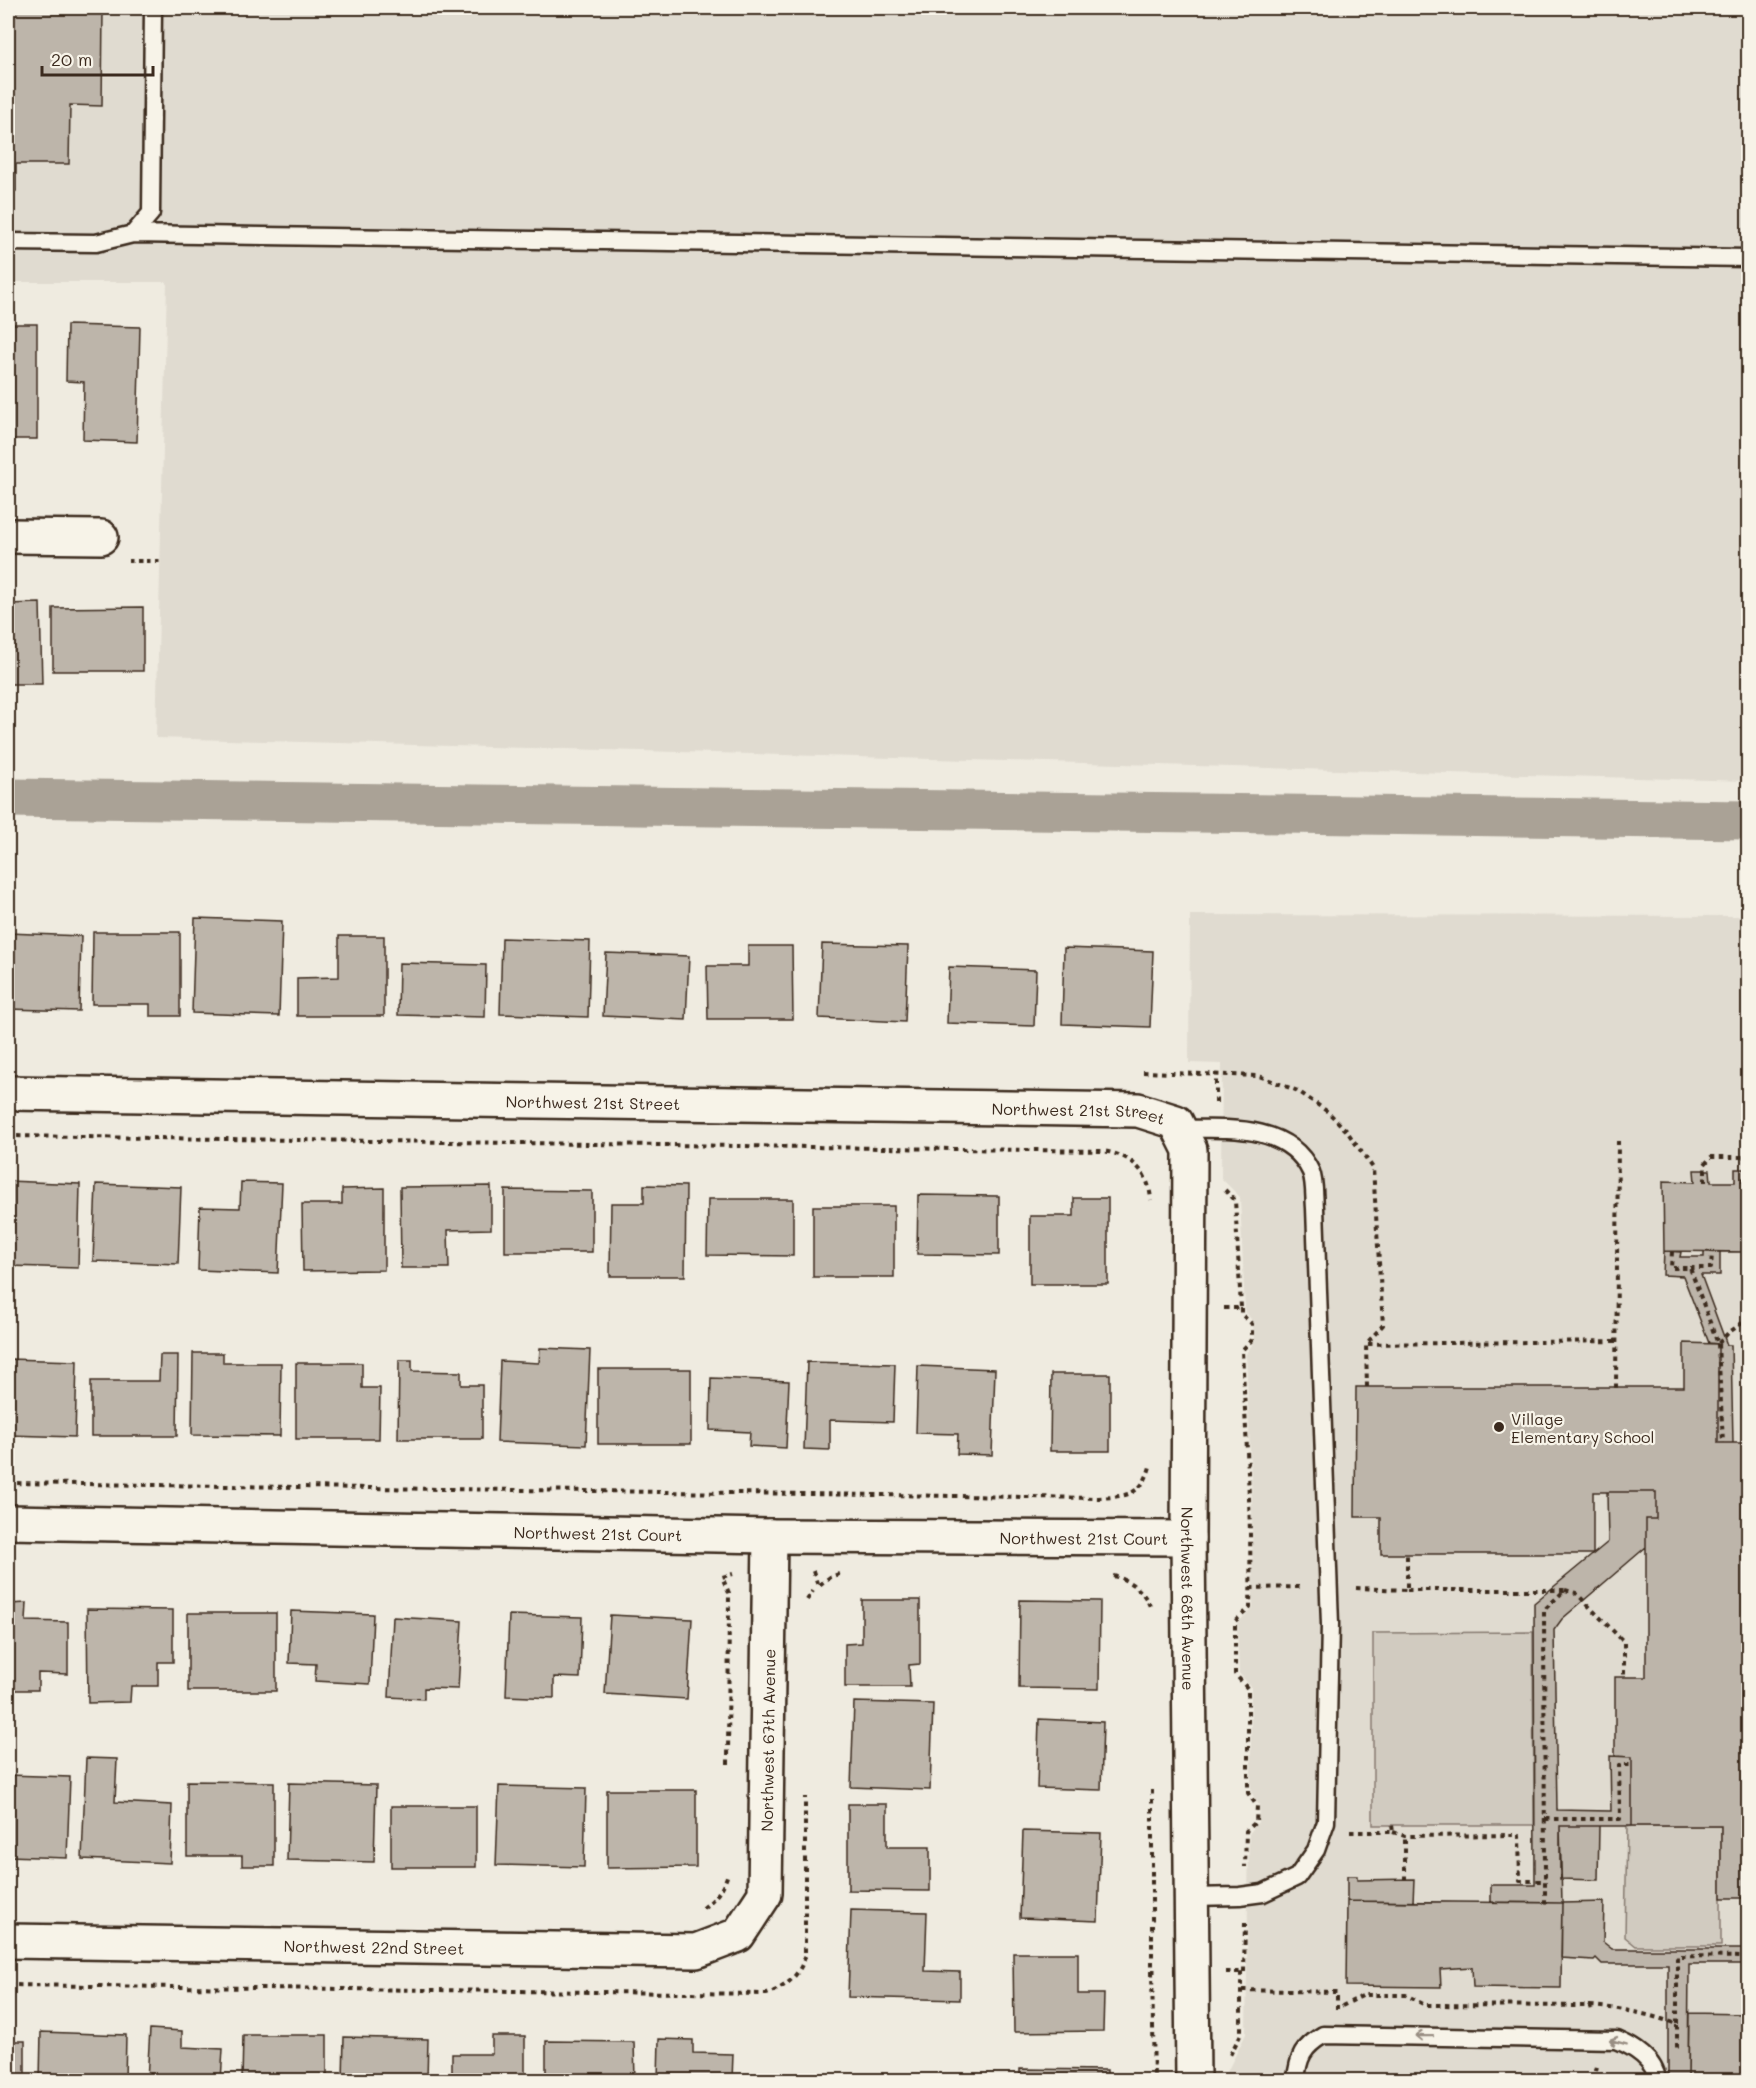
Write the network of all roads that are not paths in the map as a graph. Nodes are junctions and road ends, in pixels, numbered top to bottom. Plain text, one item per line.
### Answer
1 (153, 8) edge
2 (133, 234) junction
3 (8, 242) edge
4 (1749, 258) edge
5 (8, 536) edge
6 (101, 537) dead end
7 (8, 1093) edge
8 (1177, 1125) junction
9 (8, 1522) edge
10 (770, 1536) junction
11 (1188, 1538) junction
12 (1191, 1897) junction
13 (738, 1935) joint
14 (8, 1941) edge
15 (1193, 2080) edge
16 (1296, 2080) edge
17 (1657, 2080) edge

1 - 2 lane
2 - 3 lane
2 - 4 lane
5 - 6 street
7 - 8 street, Northwest 21st Street
8 - 11 street, Northwest 68th Avenue
8 - 12 lane
9 - 10 street, Northwest 21st Court
10 - 11 street, Northwest 21st Court
10 - 13 street, Northwest 67th Avenue
11 - 12 street, Northwest 68th Avenue
12 - 15 street, Northwest 68th Avenue
13 - 14 street, Northwest 22nd Street
17 -> 16 lane

